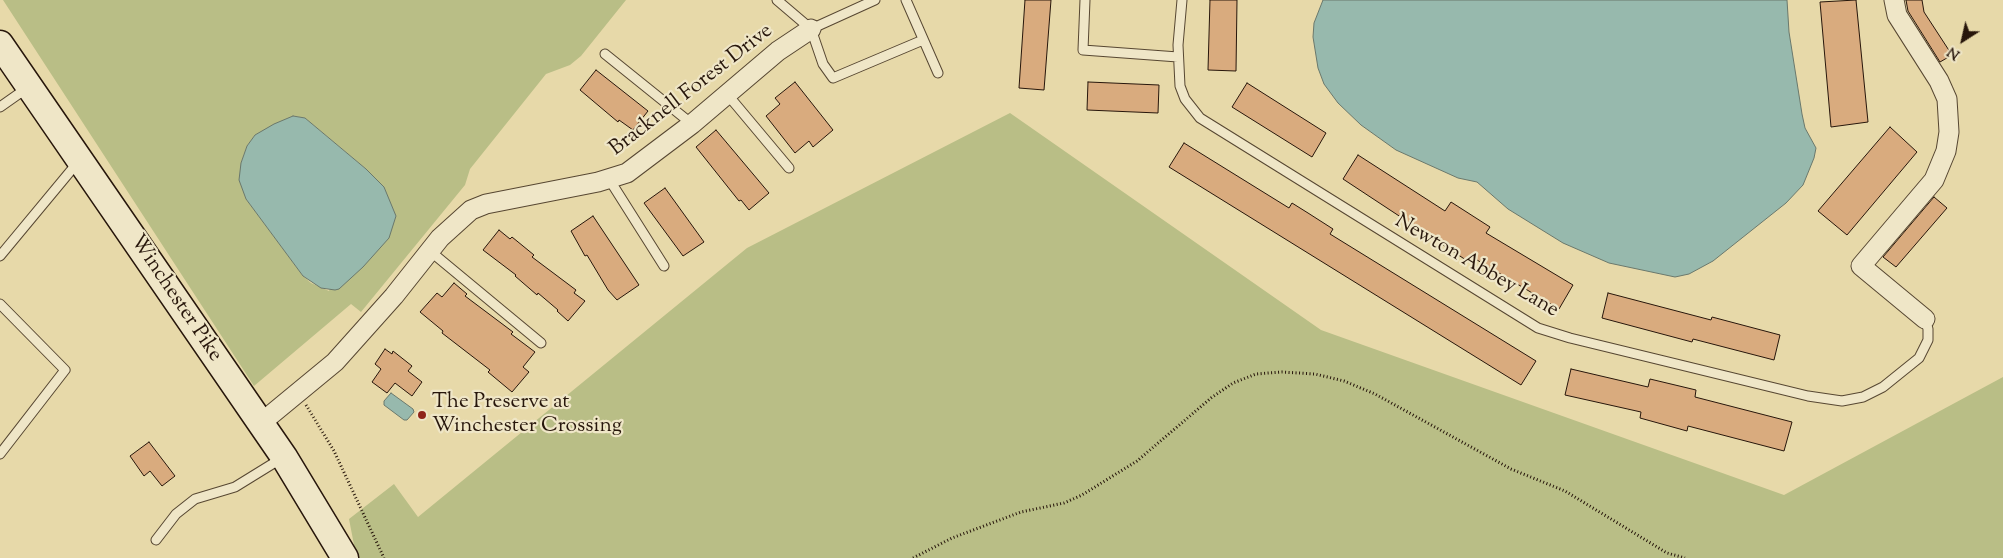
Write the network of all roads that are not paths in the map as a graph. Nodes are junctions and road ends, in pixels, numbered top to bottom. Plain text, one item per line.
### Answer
1 (777, 0) edge
2 (876, 0) edge
3 (906, 0) edge
4 (1085, 0) edge
5 (1182, 0) edge
6 (1894, 0) edge
7 (811, 29) junction
8 (923, 40) junction
9 (0, 44) edge
10 (606, 54) dead end
11 (1178, 57) junction
12 (938, 73) dead end
13 (29, 86) junction
14 (727, 94) junction
15 (0, 107) edge
16 (692, 124) junction
17 (80, 160) junction
18 (789, 168) dead end
19 (609, 179) junction
20 (430, 251) junction
21 (0, 256) edge
22 (664, 266) dead end
23 (0, 304) edge
24 (1924, 319) joint
25 (541, 343) dead end
26 (261, 423) junction
27 (0, 454) edge
28 (284, 457) junction
29 (156, 540) dead end
30 (345, 558) edge

1 - 7 lane
2 - 7 lane, Bracknell Forest Drive
3 - 8 lane
4 - 11 lane
5 - 11 lane, Newton Abbey Lane
6 - 24 street
7 - 8 lane
7 - 14 street, Bracknell Forest Drive
8 - 12 lane
9 - 13 main road, Winchester Pike
10 - 16 lane
11 - 24 lane, Newton Abbey Lane
13 - 15 lane
13 - 17 main road, Winchester Pike
14 - 16 street, Bracknell Forest Drive
14 - 18 lane
16 - 19 street, Bracknell Forest Drive
17 - 21 lane
17 - 26 main road, Winchester Pike
19 - 20 street, Bracknell Forest Drive
19 - 22 lane
20 - 25 lane
20 - 26 street, Bracknell Forest Drive
23 - 27 lane
26 - 28 main road, Winchester Pike
28 - 29 lane
28 - 30 main road, Winchester Pike

